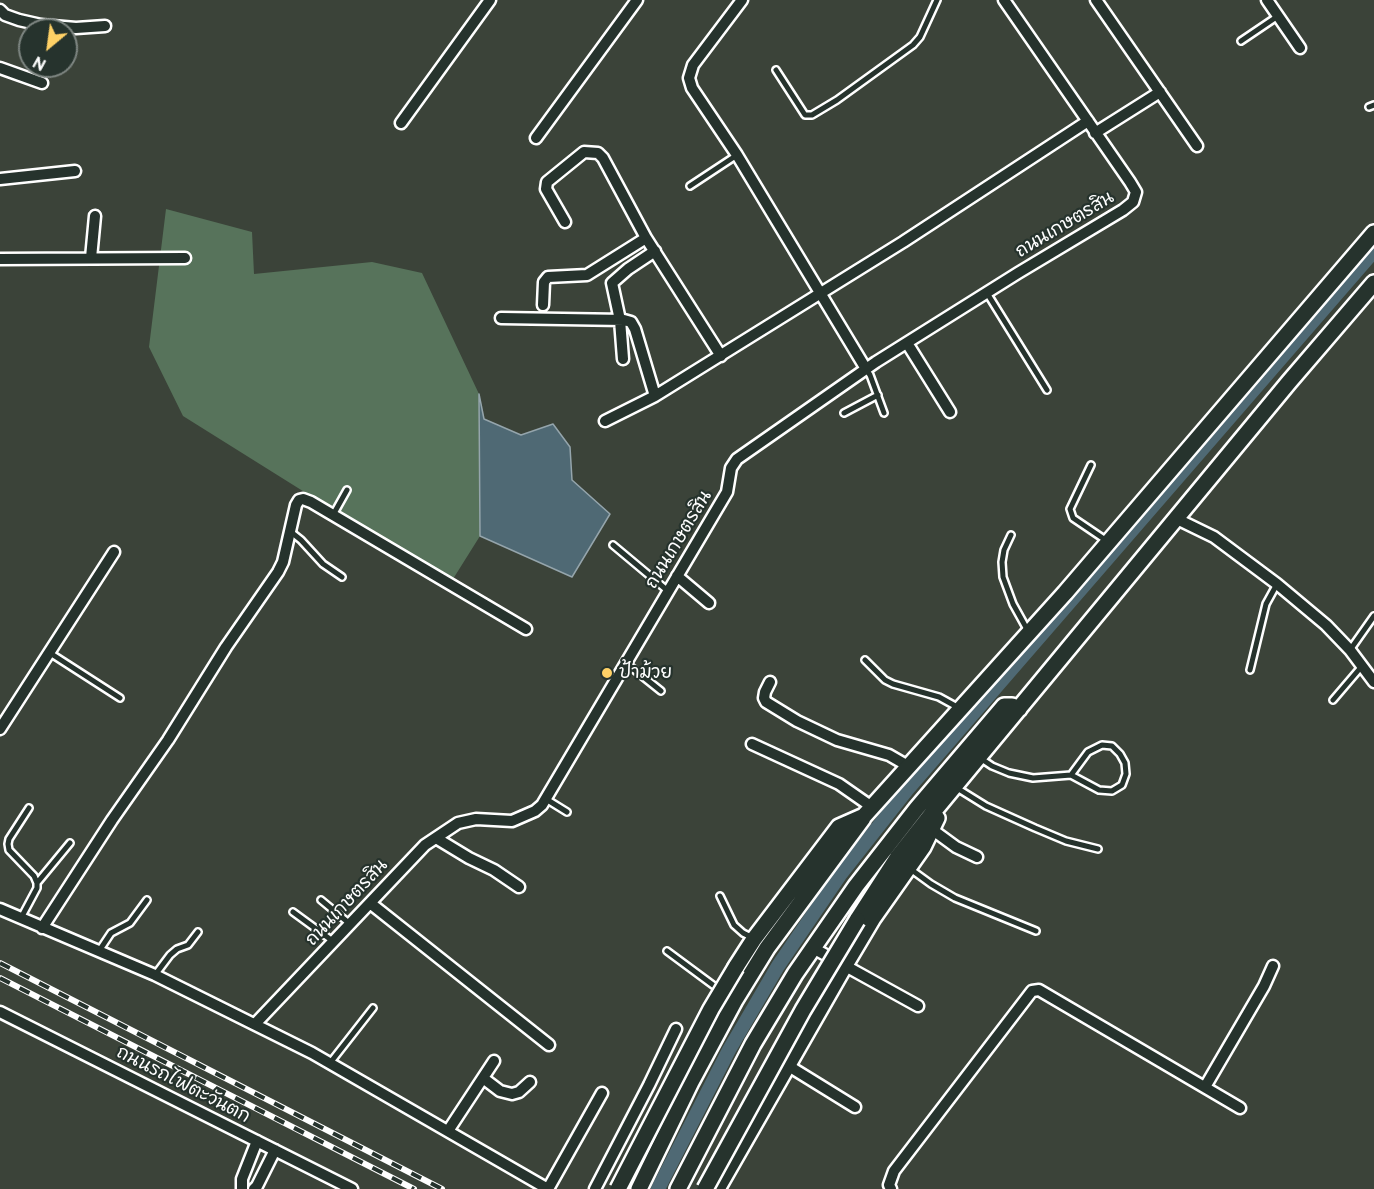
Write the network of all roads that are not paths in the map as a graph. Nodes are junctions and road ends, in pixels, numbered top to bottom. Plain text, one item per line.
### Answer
1 (490, 0) edge
2 (637, 0) edge
3 (742, 0) edge
4 (937, 0) edge
5 (1004, 0) edge
6 (1096, 0) edge
7 (1267, 0) edge
8 (0, 10) edge
9 (1278, 16) junction
10 (105, 26) dead end
11 (1240, 41) dead end
12 (1300, 48) dead end
13 (0, 68) edge
14 (776, 70) dead end
15 (42, 83) dead end
16 (1160, 92) junction
17 (1088, 122) junction
18 (401, 123) dead end
19 (1095, 133) junction
20 (536, 138) dead end
21 (1197, 146) dead end
22 (737, 155) junction
23 (75, 171) dead end
24 (0, 179) edge
25 (690, 186) dead end
26 (95, 216) dead end
27 (565, 222) dead end
28 (1374, 233) edge
29 (646, 238) junction
30 (655, 251) junction
31 (91, 258) junction
32 (184, 258) dead end
33 (0, 259) edge
34 (1374, 283) edge
35 (987, 293) junction
36 (819, 294) junction
37 (543, 305) dead end
38 (501, 318) dead end
39 (620, 320) junction
40 (907, 343) junction
41 (721, 356) junction
42 (623, 359) dead end
43 (866, 369) junction
44 (1047, 390) dead end
45 (878, 395) junction
46 (656, 396) junction
47 (950, 412) dead end
48 (844, 413) dead end
49 (884, 413) dead end
50 (605, 421) dead end
51 (1091, 465) dead end
52 (347, 490) dead end
53 (333, 515) junction
54 (1177, 519) junction
55 (289, 531) junction
56 (1011, 534) dead end
57 (1109, 542) junction
58 (613, 545) dead end
59 (114, 552) dead end
60 (677, 576) junction
61 (342, 577) dead end
62 (1276, 584) junction
63 (668, 591) junction
64 (709, 603) dead end
65 (1374, 616) edge
66 (526, 629) dead end
67 (1029, 633) junction
68 (1350, 650) junction
69 (50, 654) junction
70 (865, 660) dead end
71 (626, 663) junction
72 (1362, 666) junction
73 (1250, 670) dead end
74 (770, 682) dead end
75 (1374, 682) edge
76 (661, 691) dead end
77 (120, 698) dead end
78 (1333, 700) dead end
79 (960, 709) junction
80 (1019, 709) junction
81 (0, 729) edge
82 (752, 744) dead end
83 (979, 757) junction
84 (908, 766) junction
85 (1071, 775) junction
86 (954, 787) junction
87 (546, 799) junction
88 (29, 808) dead end
89 (868, 811) junction
90 (567, 812) dead end
91 (928, 826) junction
92 (436, 838) junction
93 (70, 843) dead end
94 (1098, 849) dead end
95 (977, 857) dead end
96 (902, 863) junction
97 (38, 883) junction
98 (519, 887) dead end
99 (720, 896) dead end
100 (147, 900) dead end
101 (321, 900) dead end
102 (370, 903) junction
103 (0, 909) edge
104 (293, 912) dead end
105 (21, 918) junction
106 (350, 924) junction
107 (42, 928) junction
108 (1036, 931) dead end
109 (198, 932) dead end
110 (754, 939) junction
111 (334, 942) junction
112 (813, 948) junction
113 (667, 951) dead end
114 (98, 952) junction
115 (845, 965) junction
116 (1273, 966) dead end
117 (155, 975) junction
118 (722, 991) junction
119 (735, 1000) junction
120 (918, 1006) dead end
121 (373, 1008) dead end
122 (0, 1012) edge
123 (255, 1024) junction
124 (676, 1029) dead end
125 (549, 1045) dead end
126 (494, 1061) dead end
127 (330, 1063) junction
128 (787, 1065) junction
129 (483, 1078) junction
130 (530, 1083) dead end
131 (1206, 1087) junction
132 (603, 1093) dead end
133 (855, 1107) dead end
134 (1240, 1107) dead end
135 (448, 1131) junction
136 (257, 1141) junction
137 (275, 1150) junction
138 (242, 1189) edge
139 (254, 1189) edge
140 (352, 1189) edge
141 (548, 1189) edge
142 (595, 1189) edge
143 (618, 1189) edge
144 (639, 1189) edge
145 (678, 1189) edge
146 (705, 1189) edge
147 (717, 1189) edge
148 (891, 1189) edge

1 - 18 street
2 - 20 street
3 - 22 street
4 - 14 lane
5 - 17 street, ถนนเกษตรสิน
6 - 16 street
7 - 9 street
8 - 10 street
9 - 11 lane
9 - 12 street
13 - 15 street
16 - 19 street
16 - 21 street
17 - 19 street, ถนนเกษตรสิน
17 - 36 street
19 - 35 street, ถนนเกษตรสิน
22 - 25 lane
22 - 36 street
23 - 24 street
26 - 31 street
27 - 29 street
28 - 57 street
29 - 30 street
29 - 37 street
30 - 39 street
30 - 41 street
31 - 32 street
31 - 33 street
34 - 54 street
35 - 40 street, ถนนเกษตรสิน
35 - 44 lane
36 - 41 street
36 - 43 street
38 - 39 street
39 - 42 street
39 - 46 street
40 - 43 street, ถนนเกษตรสิน
40 - 47 street
41 - 46 street
43 - 45 lane
43 - 60 street, ถนนเกษตรสิน
45 - 48 lane
45 - 49 lane
46 - 50 street
51 - 57 lane
52 - 53 lane
53 - 55 street
53 - 66 street
54 - 62 street
54 - 80 street
55 - 61 lane
55 - 107 street
56 - 67 lane
57 - 67 street
58 - 63 lane
59 - 69 street
60 - 63 street, ถนนเกษตรสิน
60 - 64 street
62 - 68 street
62 - 73 lane
63 - 71 street, ถนนเกษตรสิน
65 - 68 lane
67 - 79 street
68 - 72 street
69 - 77 lane
69 - 81 street
70 - 79 lane
71 - 76 lane
71 - 87 street, ถนนเกษตรสิน
72 - 75 street
72 - 78 lane
74 - 84 street
79 - 84 street
80 - 83 street
80 - 112 street
82 - 89 street
83 - 85 lane
83 - 86 street
84 - 89 street
85 - 85 lane
86 - 91 street
86 - 94 lane
87 - 90 lane
87 - 92 street, ถนนเกษตรสิน
88 - 97 lane
89 - 110 street
89 - 119 street
91 - 95 street
91 - 96 street
92 - 98 street
92 - 102 street, ถนนเกษตรสิน
93 - 97 lane
96 - 108 lane
96 - 115 street
96 - 146 street, bridge
97 - 105 lane
99 - 110 lane
100 - 114 lane
101 - 106 lane
102 - 106 street, ถนนเกษตรสิน
102 - 125 street
103 - 105 street
104 - 111 lane
105 - 107 street
106 - 111 street, ถนนเกษตรสิน
107 - 114 street
109 - 117 lane
110 - 118 street, bridge
111 - 123 street, ถนนเกษตรสิน
112 - 115 street
112 - 145 street
113 - 118 lane
114 - 117 street
115 - 120 street
115 - 128 street
116 - 131 street
117 - 123 street
118 - 119 lane
118 - 143 street, bridge
119 - 144 street
121 - 127 lane
122 - 136 street, ถนนรถไฟตะวันตก
123 - 127 street
124 - 142 street
126 - 129 street
127 - 135 street
128 - 133 street
128 - 147 street
129 - 130 street
129 - 135 street
131 - 134 street
131 - 148 street
132 - 141 street
135 - 141 street
136 - 137 street, ถนนรถไฟตะวันตก
136 - 138 street
137 - 139 street
137 - 140 street, ถนนรถไฟตะวันตก

